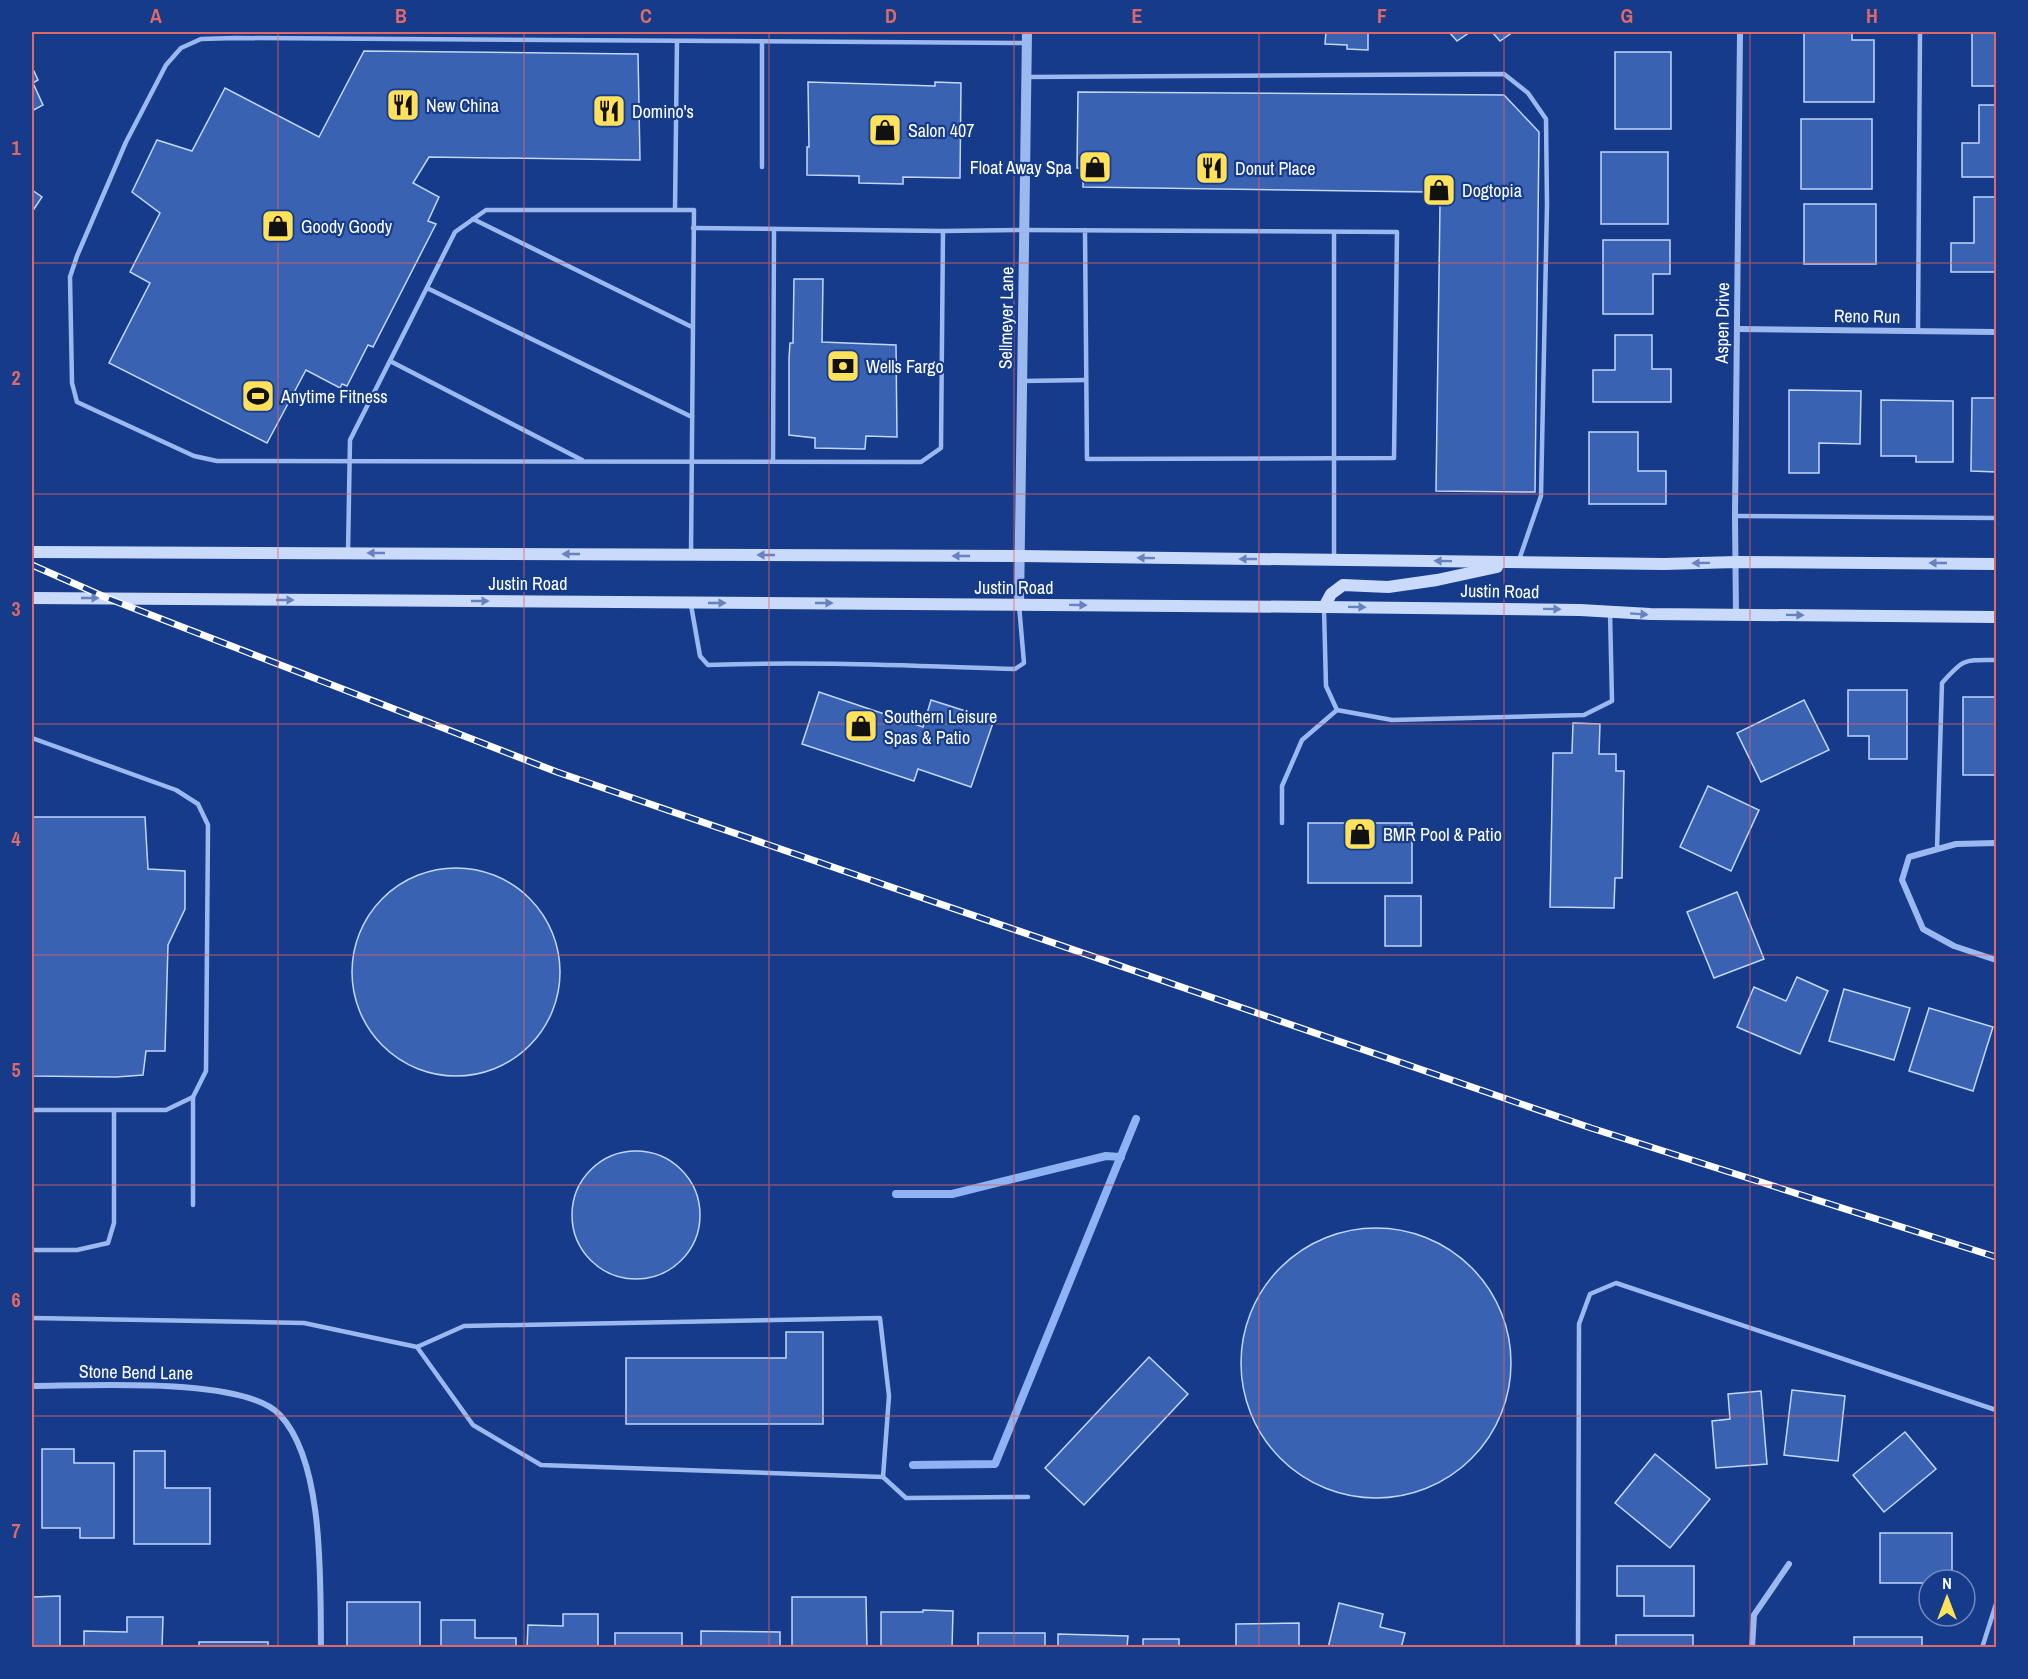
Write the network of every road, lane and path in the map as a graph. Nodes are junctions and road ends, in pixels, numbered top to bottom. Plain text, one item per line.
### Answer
1 (1027, 32) edge
2 (1740, 32) edge
3 (1920, 32) edge
4 (677, 41) junction
5 (762, 41) junction
6 (1026, 43) junction
7 (1026, 77) junction
8 (762, 167) dead end
9 (675, 210) junction
10 (473, 219) junction
11 (693, 228) junction
12 (774, 229) junction
13 (1023, 230) junction
14 (1085, 230) junction
15 (943, 231) junction
16 (1334, 232) junction
17 (427, 288) junction
18 (692, 327) junction
19 (1737, 329) junction
20 (1918, 331) junction
21 (1996, 332) edge
22 (390, 361) junction
23 (1086, 380) junction
24 (1022, 381) junction
25 (692, 417) junction
26 (1334, 458) junction
27 (585, 461) junction
28 (692, 461) junction
29 (773, 461) junction
30 (350, 462) junction
31 (1735, 516) junction
32 (1996, 518) edge
33 (32, 552) edge
34 (348, 553) junction
35 (691, 555) junction
36 (1020, 556) junction
37 (1334, 559) junction
38 (1518, 562) junction
39 (1736, 562) junction
40 (1996, 564) edge
41 (32, 598) edge
42 (690, 603) junction
43 (1019, 605) junction
44 (1324, 607) junction
45 (1610, 612) junction
46 (1736, 614) junction
47 (1996, 616) edge
48 (1996, 660) edge
49 (1337, 710) junction
50 (32, 738) edge
51 (1282, 823) dead end
52 (1996, 843) edge
53 (1937, 849) junction
54 (1996, 960) edge
55 (193, 1096) junction
56 (32, 1110) edge
57 (114, 1110) junction
58 (193, 1205) dead end
59 (32, 1250) edge
60 (32, 1318) edge
61 (417, 1347) junction
62 (32, 1386) edge
63 (1996, 1410) edge
64 (883, 1477) junction
65 (1028, 1497) dead end
66 (1790, 1564) dead end
67 (1996, 1604) edge
68 (321, 1647) edge
69 (1578, 1647) edge
70 (1752, 1647) edge
71 (1982, 1647) edge

1 - 6 street, Sellmeyer Lane
2 - 19 street, Aspen Drive
3 - 20 lane
4 - 5 lane
4 - 9 lane
4 - 30 lane
5 - 6 lane
5 - 8 lane
6 - 7 street, Sellmeyer Lane
7 - 13 street, Sellmeyer Lane
7 - 38 lane
9 - 10 lane
9 - 11 lane
10 - 17 lane
10 - 18 lane
11 - 12 lane
11 - 18 lane
12 - 15 lane
12 - 29 lane
13 - 14 lane
13 - 15 lane
13 - 24 street, Sellmeyer Lane
14 - 16 lane
14 - 23 lane
15 - 29 lane
16 - 26 lane
16 - 26 lane
17 - 22 lane
17 - 25 lane
18 - 25 lane
19 - 20 street, Reno Run
19 - 31 street, Aspen Drive
20 - 21 street, Reno Run
22 - 27 lane
22 - 30 lane
23 - 24 lane
23 - 26 lane
24 - 36 street, Sellmeyer Lane
25 - 28 lane
26 - 37 lane
27 - 28 lane
27 - 30 lane
28 - 29 lane
28 - 35 lane
30 - 34 lane
31 - 32 lane
31 - 39 street, Aspen Drive
33 - 34 main road, Justin Road
35 -> 34 main road, Justin Road
36 -> 35 main road, Justin Road
37 -> 36 main road, Justin Road
36 - 43 street, Sellmeyer Lane
38 -> 37 main road, Justin Road
39 -> 38 main road, Justin Road
38 - 44 main road
40 -> 39 main road, Justin Road
39 - 46 street, Aspen Drive
41 -> 42 main road, Justin Road
42 -> 43 main road, Justin Road
42 - 43 lane
43 -> 44 main road, Justin Road
44 -> 45 main road, Justin Road
44 - 49 lane
45 -> 46 main road, Justin Road
45 - 49 lane
46 -> 47 main road, Justin Road
48 - 53 lane
49 - 51 lane
50 - 55 lane
52 - 53 street
53 - 54 street
55 - 57 lane
55 - 58 lane
56 - 57 lane
57 - 59 lane
60 - 61 lane
61 - 64 lane
61 - 64 lane
62 - 68 street, Stone Bend Lane
63 - 69 lane
64 - 65 lane
66 - 70 street
67 - 71 lane

